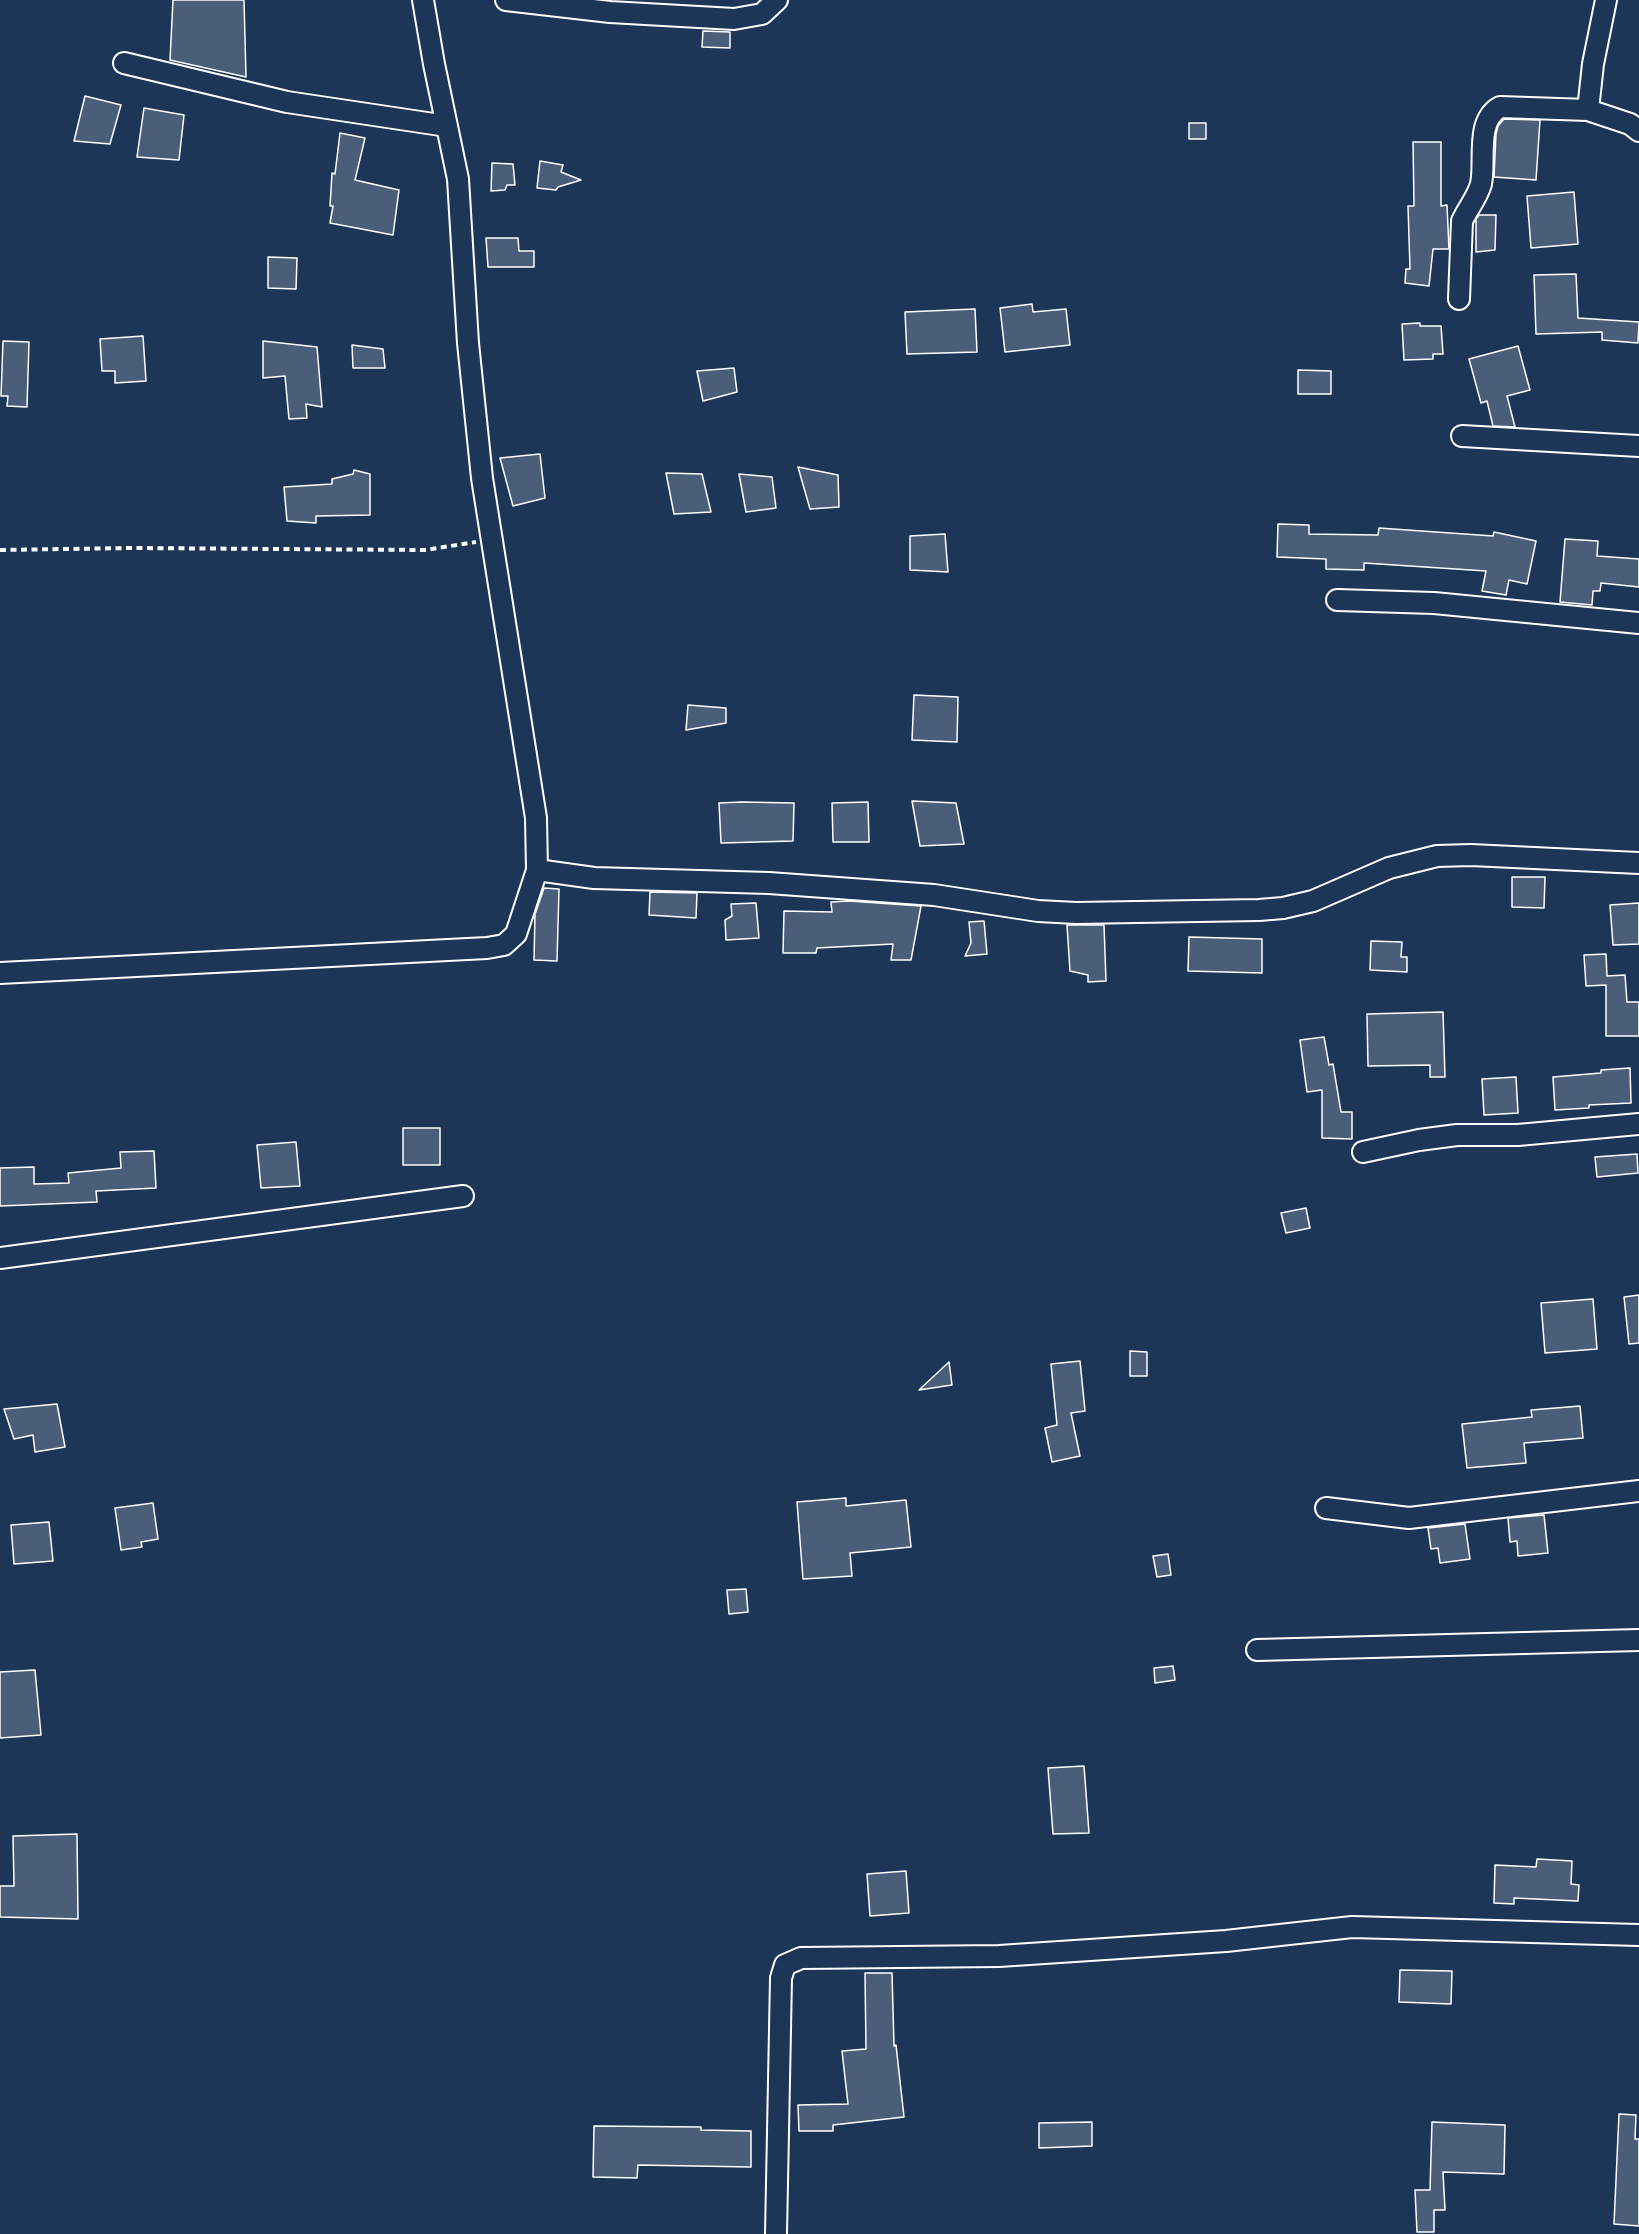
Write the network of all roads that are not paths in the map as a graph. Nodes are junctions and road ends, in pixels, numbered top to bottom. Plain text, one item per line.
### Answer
1 (423, 0) edge
2 (506, 0) edge
3 (777, 0) edge
4 (1606, 0) edge
5 (124, 63) dead end
6 (1588, 110) junction
7 (447, 126) junction
8 (1639, 131) edge
9 (1458, 299) dead end
10 (1462, 435) dead end
11 (1639, 446) edge
12 (1337, 600) dead end
13 (1639, 623) edge
14 (1639, 863) edge
15 (537, 870) junction
16 (0, 974) edge
17 (1639, 1124) edge
18 (1363, 1152) dead end
19 (464, 1196) dead end
20 (0, 1258) edge
21 (1639, 1491) edge
22 (1326, 1508) dead end
23 (1639, 1640) edge
24 (1257, 1650) dead end
25 (1639, 1935) edge
26 (776, 2234) edge

1 - 7 street
2 - 3 street
4 - 6 street
5 - 7 street
6 - 8 street
6 - 9 street
7 - 15 street
10 - 11 street
12 - 13 street
14 - 15 street
15 - 16 street
17 - 18 street
19 - 20 street
21 - 22 street
23 - 24 street
25 - 26 street

